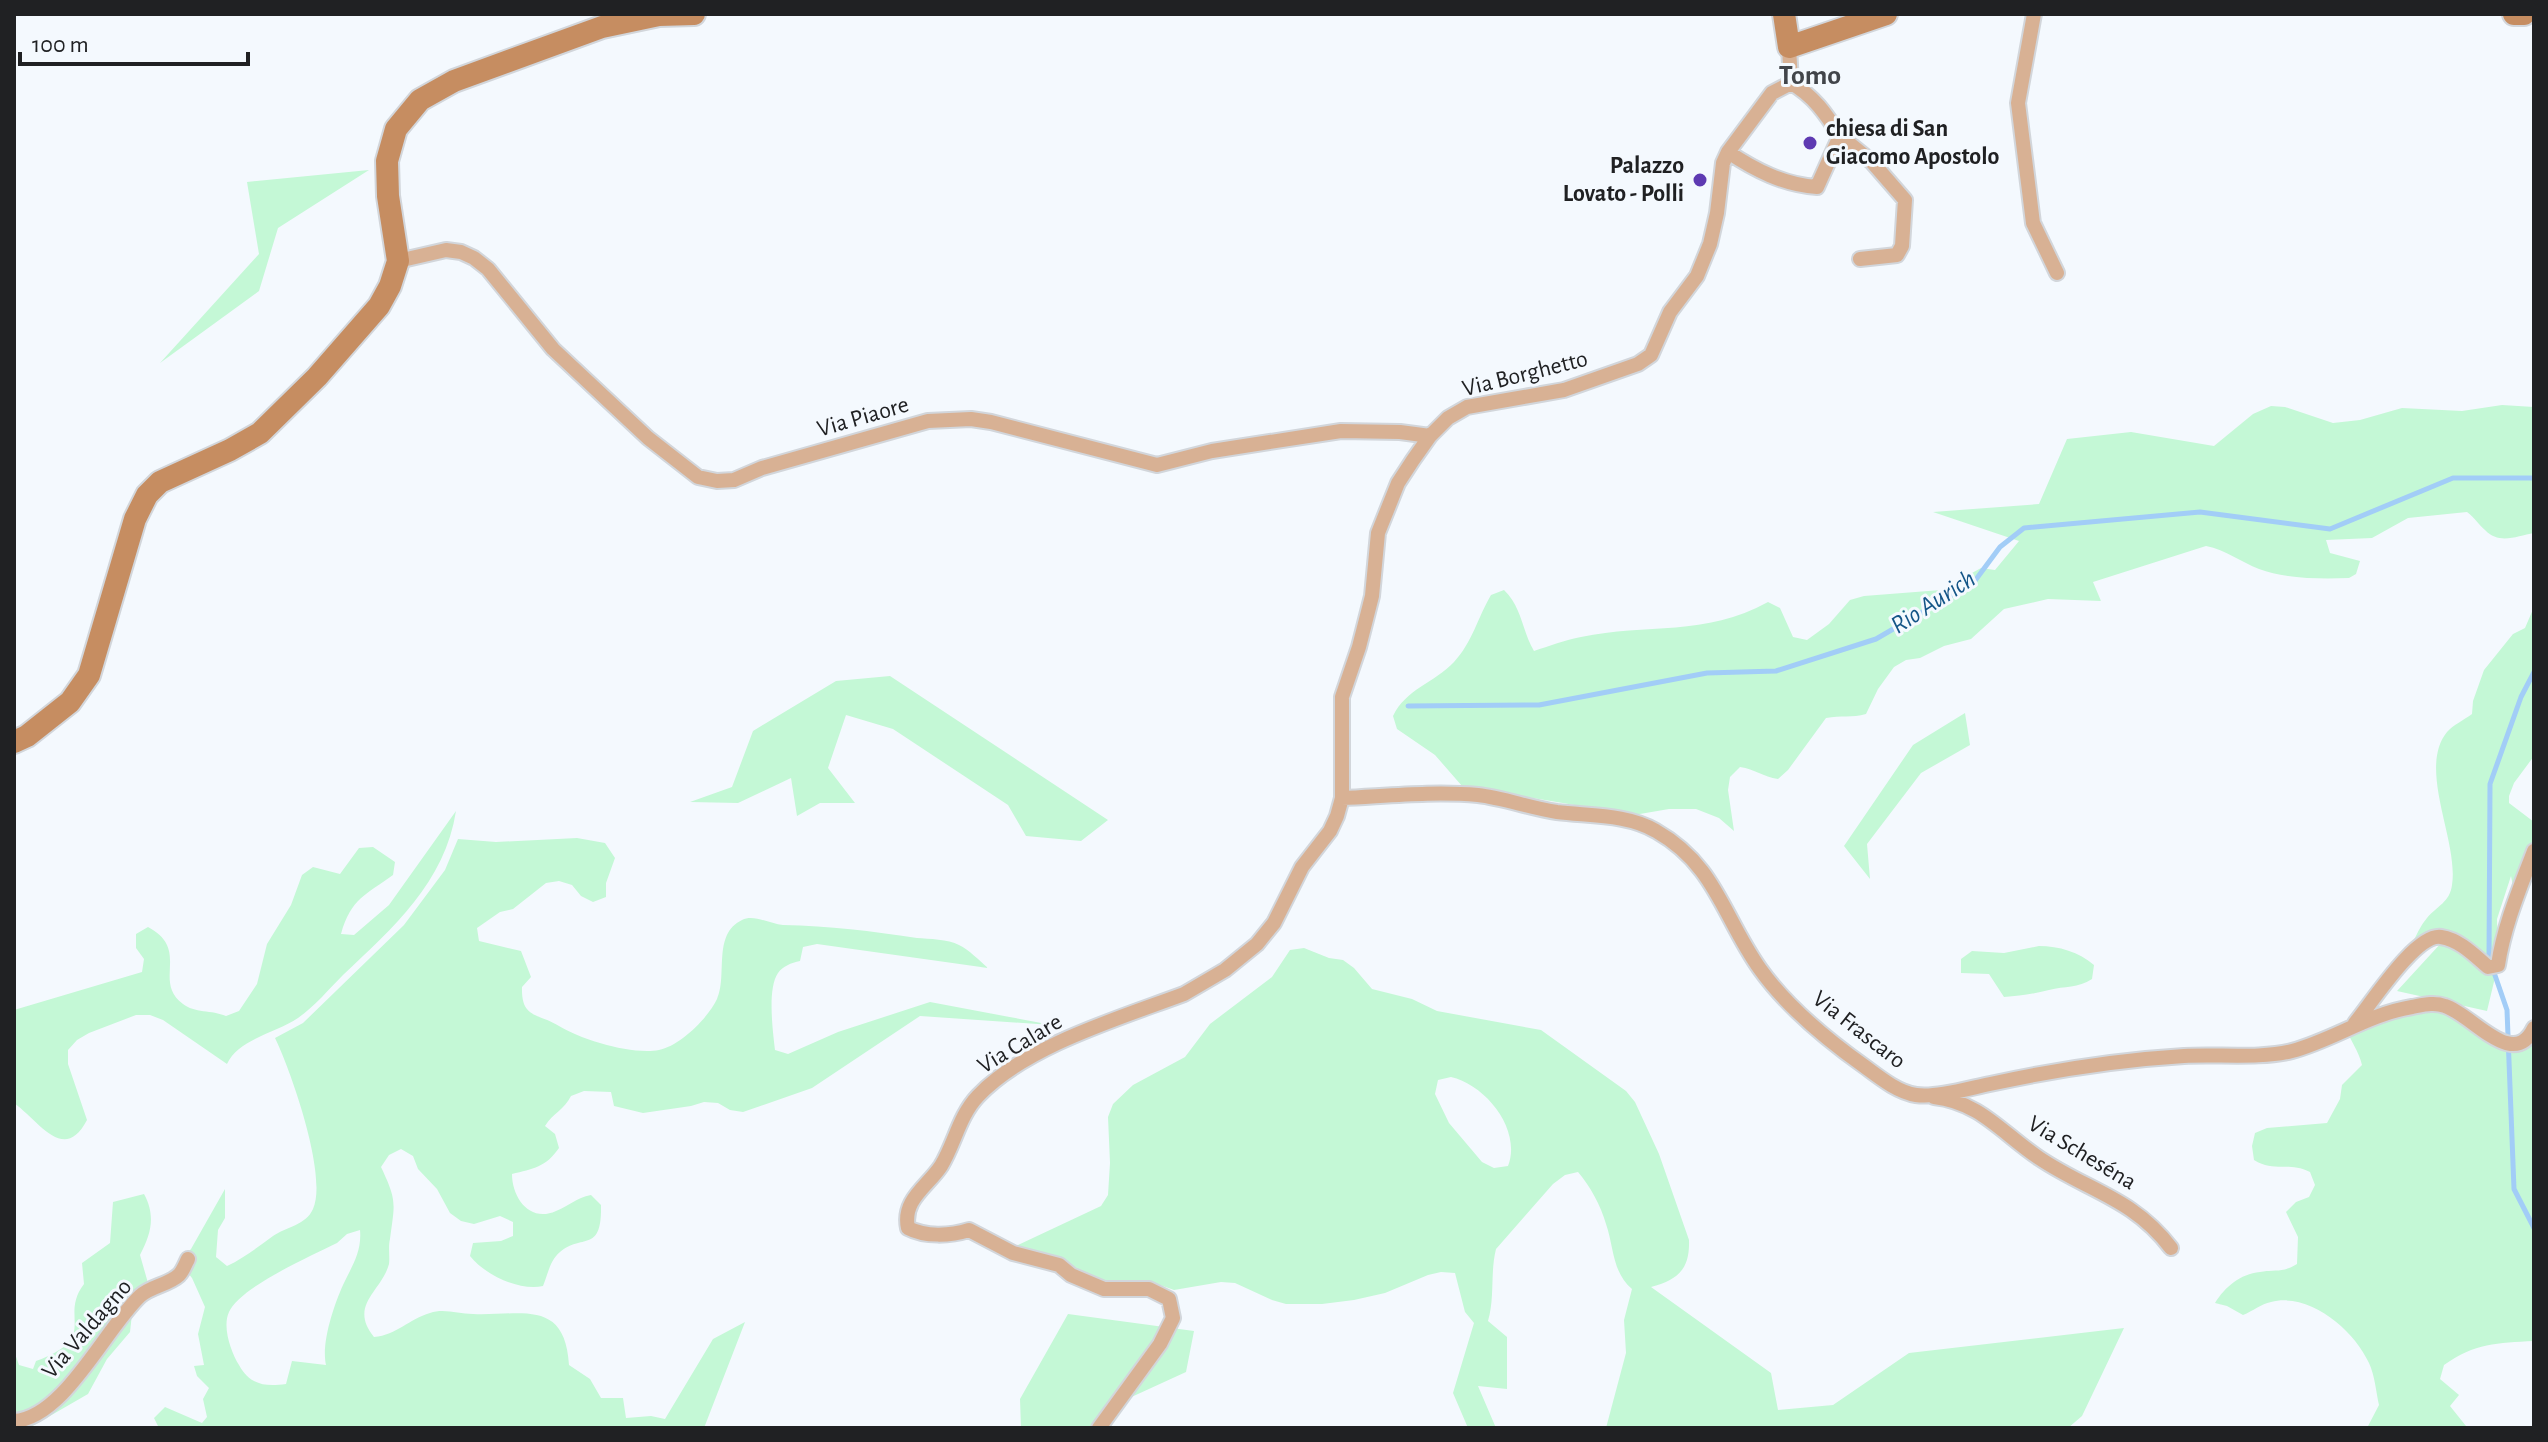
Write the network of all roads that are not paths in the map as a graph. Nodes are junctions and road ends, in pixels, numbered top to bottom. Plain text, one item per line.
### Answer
1 (694, 14) edge
2 (1784, 14) edge
3 (1886, 14) edge
4 (2034, 14) edge
5 (2514, 14) edge
6 (2524, 14) edge
7 (1789, 47) junction
8 (1791, 83) junction
9 (1840, 136) junction
10 (1728, 152) junction
11 (1860, 259) dead end
12 (398, 261) junction
13 (2057, 273) dead end
14 (1430, 436) junction
15 (14, 742) edge
16 (1342, 798) junction
17 (2534, 851) edge
18 (2352, 1027) junction
19 (2534, 1028) edge
20 (1917, 1095) junction
21 (2171, 1248) dead end
22 (188, 1259) dead end
23 (14, 1421) edge
24 (1099, 1428) edge

1 - 12 street
2 - 7 street
3 - 7 street
4 - 13 street
5 - 6 street
7 - 8 street
8 - 9 street
8 - 10 street, Via Borghetto
9 - 10 street
9 - 11 street
10 - 14 street, Via Borghetto
12 - 14 street, Via Piaore
12 - 15 street
14 - 16 street, Via Borghetto
16 - 20 street, Via Frascaro
16 - 24 street, Via Calare
17 - 18 street
18 - 19 street, Via Frascaro
18 - 20 street, Via Frascaro
20 - 21 street, Via Scheséna
22 - 23 street, Via Valdagno

